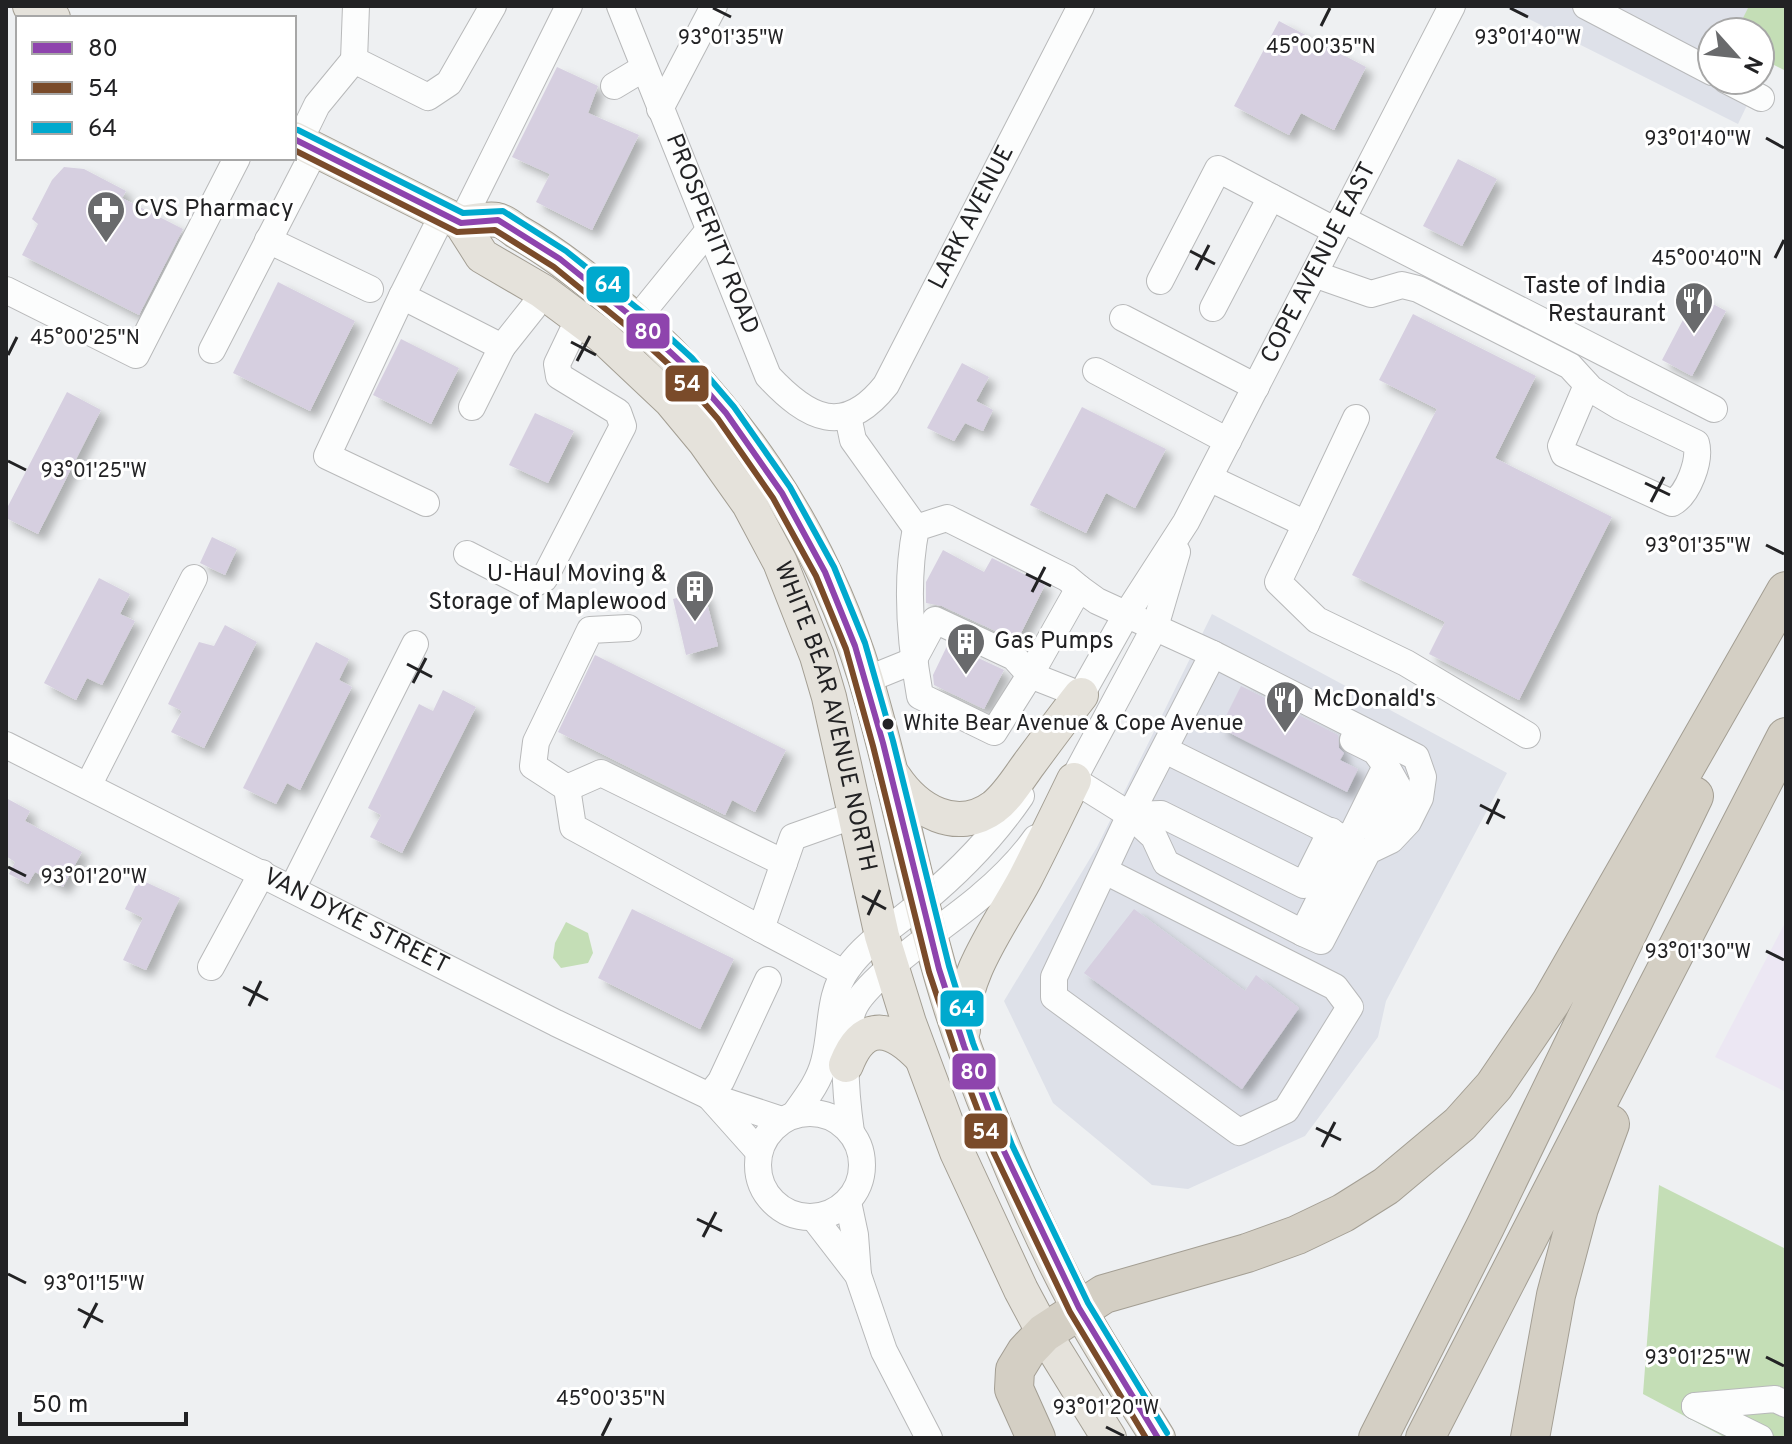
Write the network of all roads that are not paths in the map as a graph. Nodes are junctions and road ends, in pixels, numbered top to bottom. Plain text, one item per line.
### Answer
1 (30, 6) edge
2 (356, 6) edge
3 (493, 6) edge
4 (569, 6) edge
5 (620, 6) edge
6 (714, 6) edge
7 (1081, 6) edge
8 (1452, 6) edge
9 (1586, 6) edge
10 (49, 16) edge
11 (354, 60) junction
12 (1696, 64) edge
13 (644, 68) junction
14 (614, 86) dead end
15 (1757, 96) edge
16 (1761, 98) dead end
17 (660, 109) junction
18 (303, 144) edge
19 (236, 160) edge
20 (1271, 197) junction
21 (452, 218) junction
22 (1339, 225) junction
23 (709, 230) junction
24 (268, 240) junction
25 (1314, 274) junction
26 (1160, 281) dead end
27 (370, 289) dead end
28 (6, 290) edge
29 (542, 291) junction
30 (402, 296) junction
31 (1213, 308) dead end
32 (579, 318) junction
33 (1123, 318) dead end
34 (636, 320) junction
35 (502, 347) junction
36 (212, 350) dead end
37 (1096, 371) dead end
38 (1587, 385) junction
39 (1256, 387) junction
40 (472, 407) dead end
41 (1714, 409) dead end
42 (848, 416) junction
43 (1356, 418) dead end
44 (1228, 441) junction
45 (1209, 478) junction
46 (426, 503) dead end
47 (1186, 522) junction
48 (1306, 524) junction
49 (916, 528) junction
50 (467, 554) dead end
51 (194, 578) dead end
52 (1079, 588) junction
53 (1786, 591) edge
54 (1786, 602) edge
55 (1126, 615) junction
56 (1155, 627) junction
57 (628, 628) dead end
58 (415, 644) dead end
59 (1213, 654) junction
60 (913, 661) junction
61 (1030, 675) junction
62 (866, 680) junction
63 (1081, 695) junction
64 (1527, 735) dead end
65 (1786, 737) edge
66 (1352, 739) dead end
67 (6, 745) edge
68 (1165, 750) junction
69 (890, 771) junction
70 (1074, 780) junction
71 (88, 786) junction
72 (567, 788) junction
73 (855, 815) junction
74 (1130, 815) junction
75 (1352, 838) junction
76 (1722, 862) junction
77 (784, 863) junction
78 (1105, 871) junction
79 (262, 873) junction
80 (292, 889) junction
81 (1323, 894) junction
82 (923, 902) junction
83 (761, 929) junction
84 (882, 936) junction
85 (930, 936) junction
86 (211, 967) dead end
87 (892, 968) junction
88 (844, 973) junction
89 (768, 980) dead end
90 (964, 1046) junction
91 (921, 1057) junction
92 (846, 1065) junction
93 (709, 1096) junction
94 (788, 1117) junction
95 (851, 1132) junction
96 (759, 1152) junction
97 (848, 1202) junction
98 (814, 1218) junction
99 (858, 1275) junction
100 (1079, 1308) junction
101 (1044, 1333) junction
102 (1786, 1404) edge
103 (929, 1438) edge
104 (1036, 1438) edge
105 (1109, 1438) edge
106 (1158, 1438) edge
107 (1378, 1438) edge
108 (1425, 1438) edge
109 (1530, 1438) edge
110 (1760, 1438) edge

1 - 10 main road
2 - 11 street
3 - 11 street
4 - 21 street
5 - 13 street, PROSPERITY ROAD
6 - 17 street
7 - 42 street, LARK AVENUE
8 - 22 street, COPE AVENUE EAST
9 - 12 street
11 - 18 street
13 - 14 street
13 - 17 street, PROSPERITY ROAD
15 - 16 street
17 - 23 street, PROSPERITY ROAD
18 - 21 main road, WHITE BEAR AVENUE NORTH
18 - 24 street
19 - 28 street
20 - 22 street
20 - 26 street
20 - 31 street
21 - 29 main road, WHITE BEAR AVENUE NORTH
21 - 30 street
21 - 34 main road, WHITE BEAR AVENUE NORTH
22 - 25 street, COPE AVENUE EAST
22 - 41 street
23 - 34 street
23 - 42 street, PROSPERITY ROAD
24 - 27 street
24 - 36 street
25 - 38 street
25 - 39 street, COPE AVENUE EAST
29 - 32 main road, WHITE BEAR AVENUE NORTH
29 - 35 street
30 - 35 street
30 - 46 street
32 - 50 street
32 - 73 main road, WHITE BEAR AVENUE NORTH
33 - 39 street
34 - 62 main road, WHITE BEAR AVENUE NORTH
35 - 40 street
37 - 44 street
38 - 38 street
39 - 44 street, COPE AVENUE EAST
42 - 49 street
43 - 48 street
44 - 45 street, COPE AVENUE EAST
45 - 47 street, COPE AVENUE EAST
45 - 48 street
47 - 55 street, COPE AVENUE EAST
47 - 56 street, COPE AVENUE EAST
48 - 64 street
49 - 52 street
49 - 60 street
51 - 71 street
52 - 55 street
52 - 61 street
53 - 100 highway
54 - 107 highway
55 - 56 street
55 - 63 street, COPE AVENUE EAST
56 - 59 street
56 - 70 street, COPE AVENUE EAST
57 - 72 street
58 - 80 street
59 - 68 street
59 - 75 street
60 - 61 street
60 - 61 street
60 - 62 street
61 - 63 street
62 - 69 main road, WHITE BEAR AVENUE NORTH
63 - 69 main road
63 - 82 street, COPE AVENUE EAST
65 - 76 highway
66 - 75 street
67 - 71 street, VAN DYKE STREET
68 - 74 street
68 - 75 street
69 - 82 main road, WHITE BEAR AVENUE NORTH
70 - 74 street
70 - 85 street, COPE AVENUE EAST
70 - 90 main road
71 - 79 street, VAN DYKE STREET
72 - 77 street
72 - 83 street
73 - 77 street
73 - 84 main road, WHITE BEAR AVENUE NORTH
74 - 78 street
74 - 81 street
74 - 81 street
75 - 81 street
75 - 81 street
76 - 108 highway
76 - 109 highway
77 - 83 street
78 - 78 street
79 - 80 street, VAN DYKE STREET
79 - 86 street
80 - 93 street, VAN DYKE STREET
82 - 84 street, COPE AVENUE EAST
82 - 85 main road, WHITE BEAR AVENUE NORTH
83 - 88 street
84 - 87 main road, WHITE BEAR AVENUE NORTH
84 - 88 street, COPE AVENUE EAST
85 - 87 street, COPE AVENUE EAST
85 - 90 main road, WHITE BEAR AVENUE NORTH
87 - 91 main road, WHITE BEAR AVENUE NORTH
87 - 92 street, COPE AVENUE EAST
88 - 94 street
89 - 93 street
90 - 100 main road, WHITE BEAR AVENUE NORTH
91 - 92 main road
91 - 101 main road, WHITE BEAR AVENUE NORTH
92 - 95 street, COPE AVENUE EAST
93 - 94 street, VAN DYKE STREET
93 - 96 street, VAN DYKE STREET
94 - 95 street
94 - 96 street
95 - 97 street
96 - 98 street
97 - 98 street
97 - 99 street
98 - 99 street
99 - 103 street
100 - 101 highway
100 - 106 main road, WHITE BEAR AVENUE NORTH
101 - 104 highway
101 - 105 main road, WHITE BEAR AVENUE NORTH
102 - 110 street

